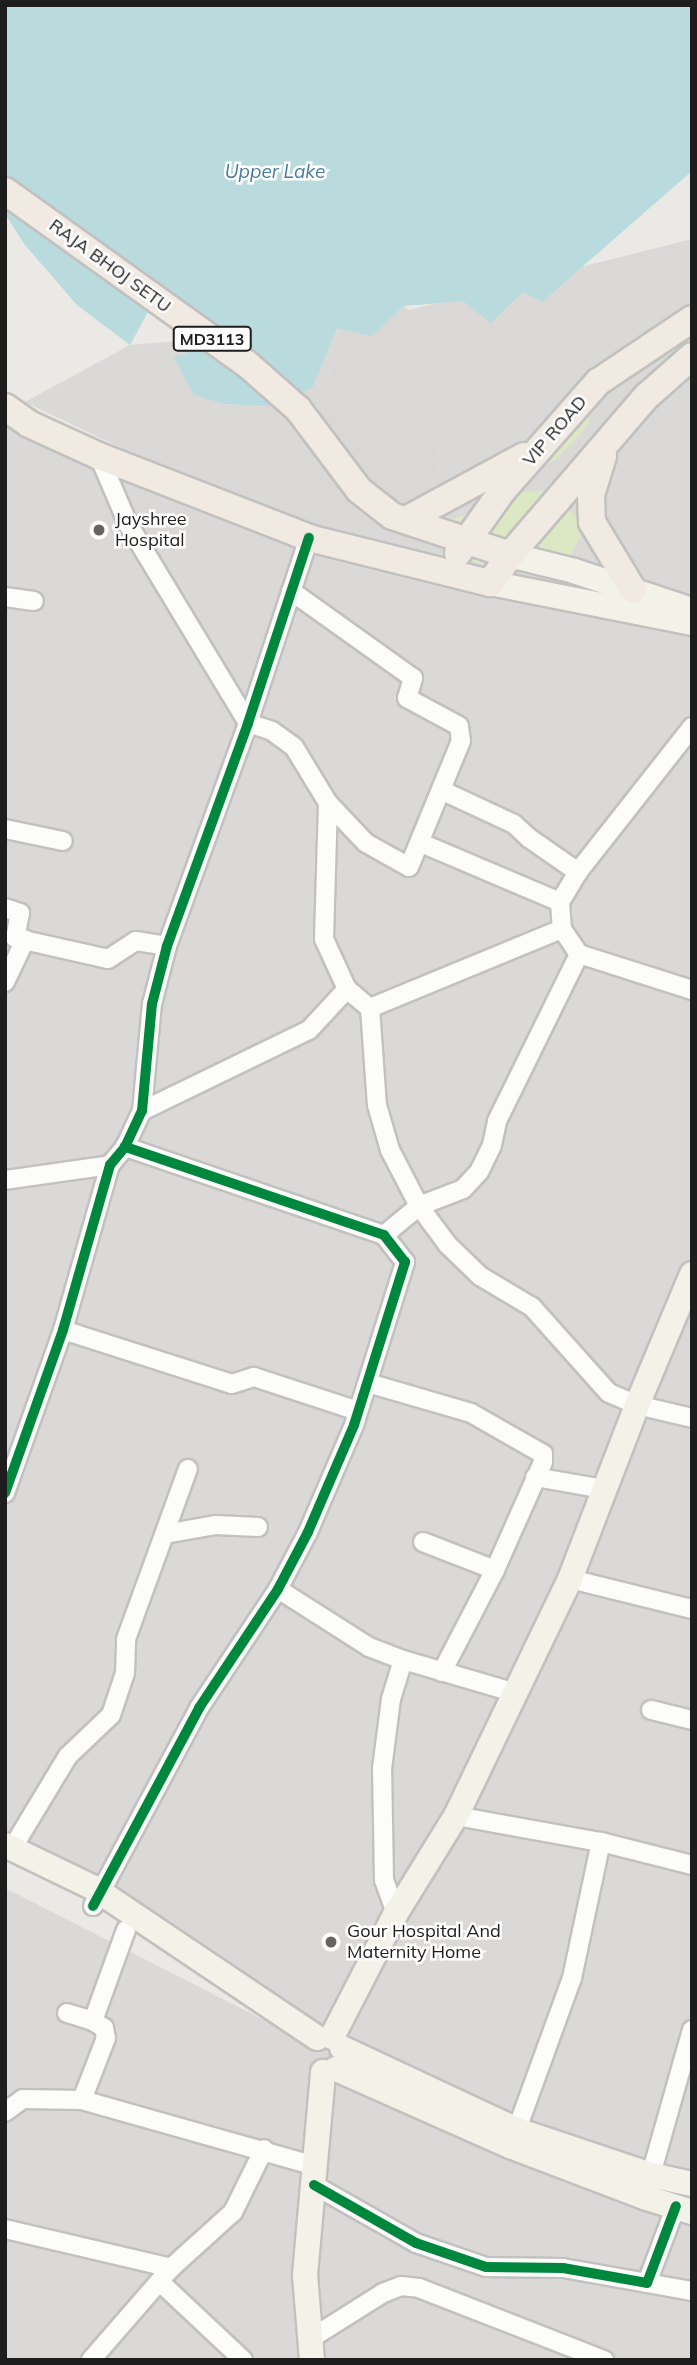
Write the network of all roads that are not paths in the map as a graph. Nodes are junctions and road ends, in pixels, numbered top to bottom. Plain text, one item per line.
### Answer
1 (5, 191) edge
2 (692, 319) edge
3 (692, 356) edge
4 (5, 407) edge
5 (606, 445) junction
6 (538, 448) junction
7 (99, 456) junction
8 (399, 518) junction
9 (309, 538) junction
10 (467, 541) junction
11 (510, 555) junction
12 (446, 572) junction
13 (490, 583) junction
14 (634, 590) junction
15 (291, 591) junction
16 (5, 597) edge
17 (34, 601) dead end
18 (692, 609) edge
19 (692, 623) edge
20 (248, 723) junction
21 (692, 727) edge
22 (443, 790) junction
23 (328, 803) junction
24 (5, 828) edge
25 (63, 841) dead end
26 (421, 843) junction
27 (578, 872) junction
28 (560, 902) junction
29 (5, 908) edge
30 (562, 929) junction
31 (24, 940) junction
32 (167, 946) junction
33 (579, 954) junction
34 (5, 982) edge
35 (346, 989) junction
36 (692, 990) edge
37 (370, 1008) junction
38 (142, 1111) junction
39 (125, 1147) junction
40 (110, 1165) junction
41 (5, 1180) edge
42 (419, 1206) junction
43 (384, 1235) junction
44 (692, 1274) edge
45 (63, 1331) junction
46 (368, 1383) junction
47 (637, 1405) junction
48 (358, 1411) junction
49 (692, 1418) edge
50 (188, 1469) dead end
51 (535, 1477) junction
52 (603, 1489) junction
53 (5, 1493) edge
54 (258, 1527) dead end
55 (166, 1534) junction
56 (423, 1542) dead end
57 (495, 1570) junction
58 (570, 1579) junction
59 (278, 1589) junction
60 (692, 1609) edge
61 (402, 1660) junction
62 (442, 1672) junction
63 (516, 1693) junction
64 (651, 1710) dead end
65 (692, 1720) edge
66 (457, 1816) junction
67 (601, 1842) junction
68 (8, 1851) edge
69 (692, 1865) edge
70 (98, 1900) junction
71 (396, 1913) junction
72 (126, 1930) junction
73 (67, 2013) dead end
74 (93, 2021) junction
75 (692, 2030) edge
76 (326, 2053) junction
77 (82, 2100) junction
78 (5, 2112) edge
79 (514, 2138) junction
80 (264, 2149) junction
81 (315, 2175) junction
82 (692, 2184) edge
83 (648, 2186) junction
84 (684, 2209) edge
85 (5, 2229) edge
86 (165, 2275) junction
87 (647, 2283) junction
88 (692, 2291) edge
89 (311, 2349) edge
90 (92, 2360) edge
91 (243, 2360) edge
92 (604, 2360) edge

1 - 8 main road, RAJA BHOJ SETU / MD3113
2 - 6 main road, VIP ROAD
3 - 5 main road
4 - 7 main road
5 - 11 main road
5 - 14 main road
6 - 8 main road
6 - 10 main road, VIP ROAD
7 - 9 main road
7 - 20 street
8 - 10 main road, RAJA BHOJ SETU
9 - 12 main road
9 - 15 street
10 - 11 main road, RAJA BHOJ SETU
10 - 12 main road, VIP ROAD
11 - 13 main road
11 - 14 main road
12 - 13 main road
13 - 19 main road
14 - 18 main road
15 - 20 street
15 - 22 street
16 - 17 street
20 - 23 street
20 - 32 street
21 - 27 street
22 - 26 street
22 - 27 street
23 - 26 street
23 - 35 street
24 - 25 street
26 - 28 street
27 - 28 street
28 - 30 street
29 - 31 street
30 - 33 street
30 - 37 street
31 - 32 street
31 - 34 street
32 - 38 street
33 - 36 street
33 - 42 street
35 - 37 street
35 - 38 street
37 - 42 street
38 - 39 street
39 - 40 street
39 - 43 street
40 - 41 street
40 - 45 street
42 - 43 street
42 - 47 street
43 - 46 street
44 - 47 main road
45 - 48 street
45 - 53 street
46 - 48 street
46 - 51 street
47 - 49 street
47 - 52 main road
48 - 59 street
50 - 55 street
51 - 52 street
51 - 57 street
52 - 58 main road
54 - 55 street
55 - 68 street
56 - 57 street
57 - 62 street
58 - 60 street
58 - 63 main road
59 - 61 street
59 - 70 street
61 - 62 street
61 - 71 street
62 - 63 street
63 - 66 main road
64 - 65 street
66 - 67 street
66 - 71 main road
67 - 69 street
67 - 79 street
68 - 70 main road
70 - 72 main road
70 - 76 main road
71 - 76 main road
72 - 74 street
72 - 76 main road
73 - 74 street
74 - 77 street
75 - 83 street
76 - 79 main road
76 - 81 main road
77 - 78 street
77 - 80 street
79 - 83 main road
80 - 81 street
80 - 86 street
81 - 87 street
81 - 89 main road
82 - 83 main road
83 - 84 main road
84 - 87 street
85 - 86 street
86 - 90 street
86 - 91 street
87 - 88 street
89 - 92 street

